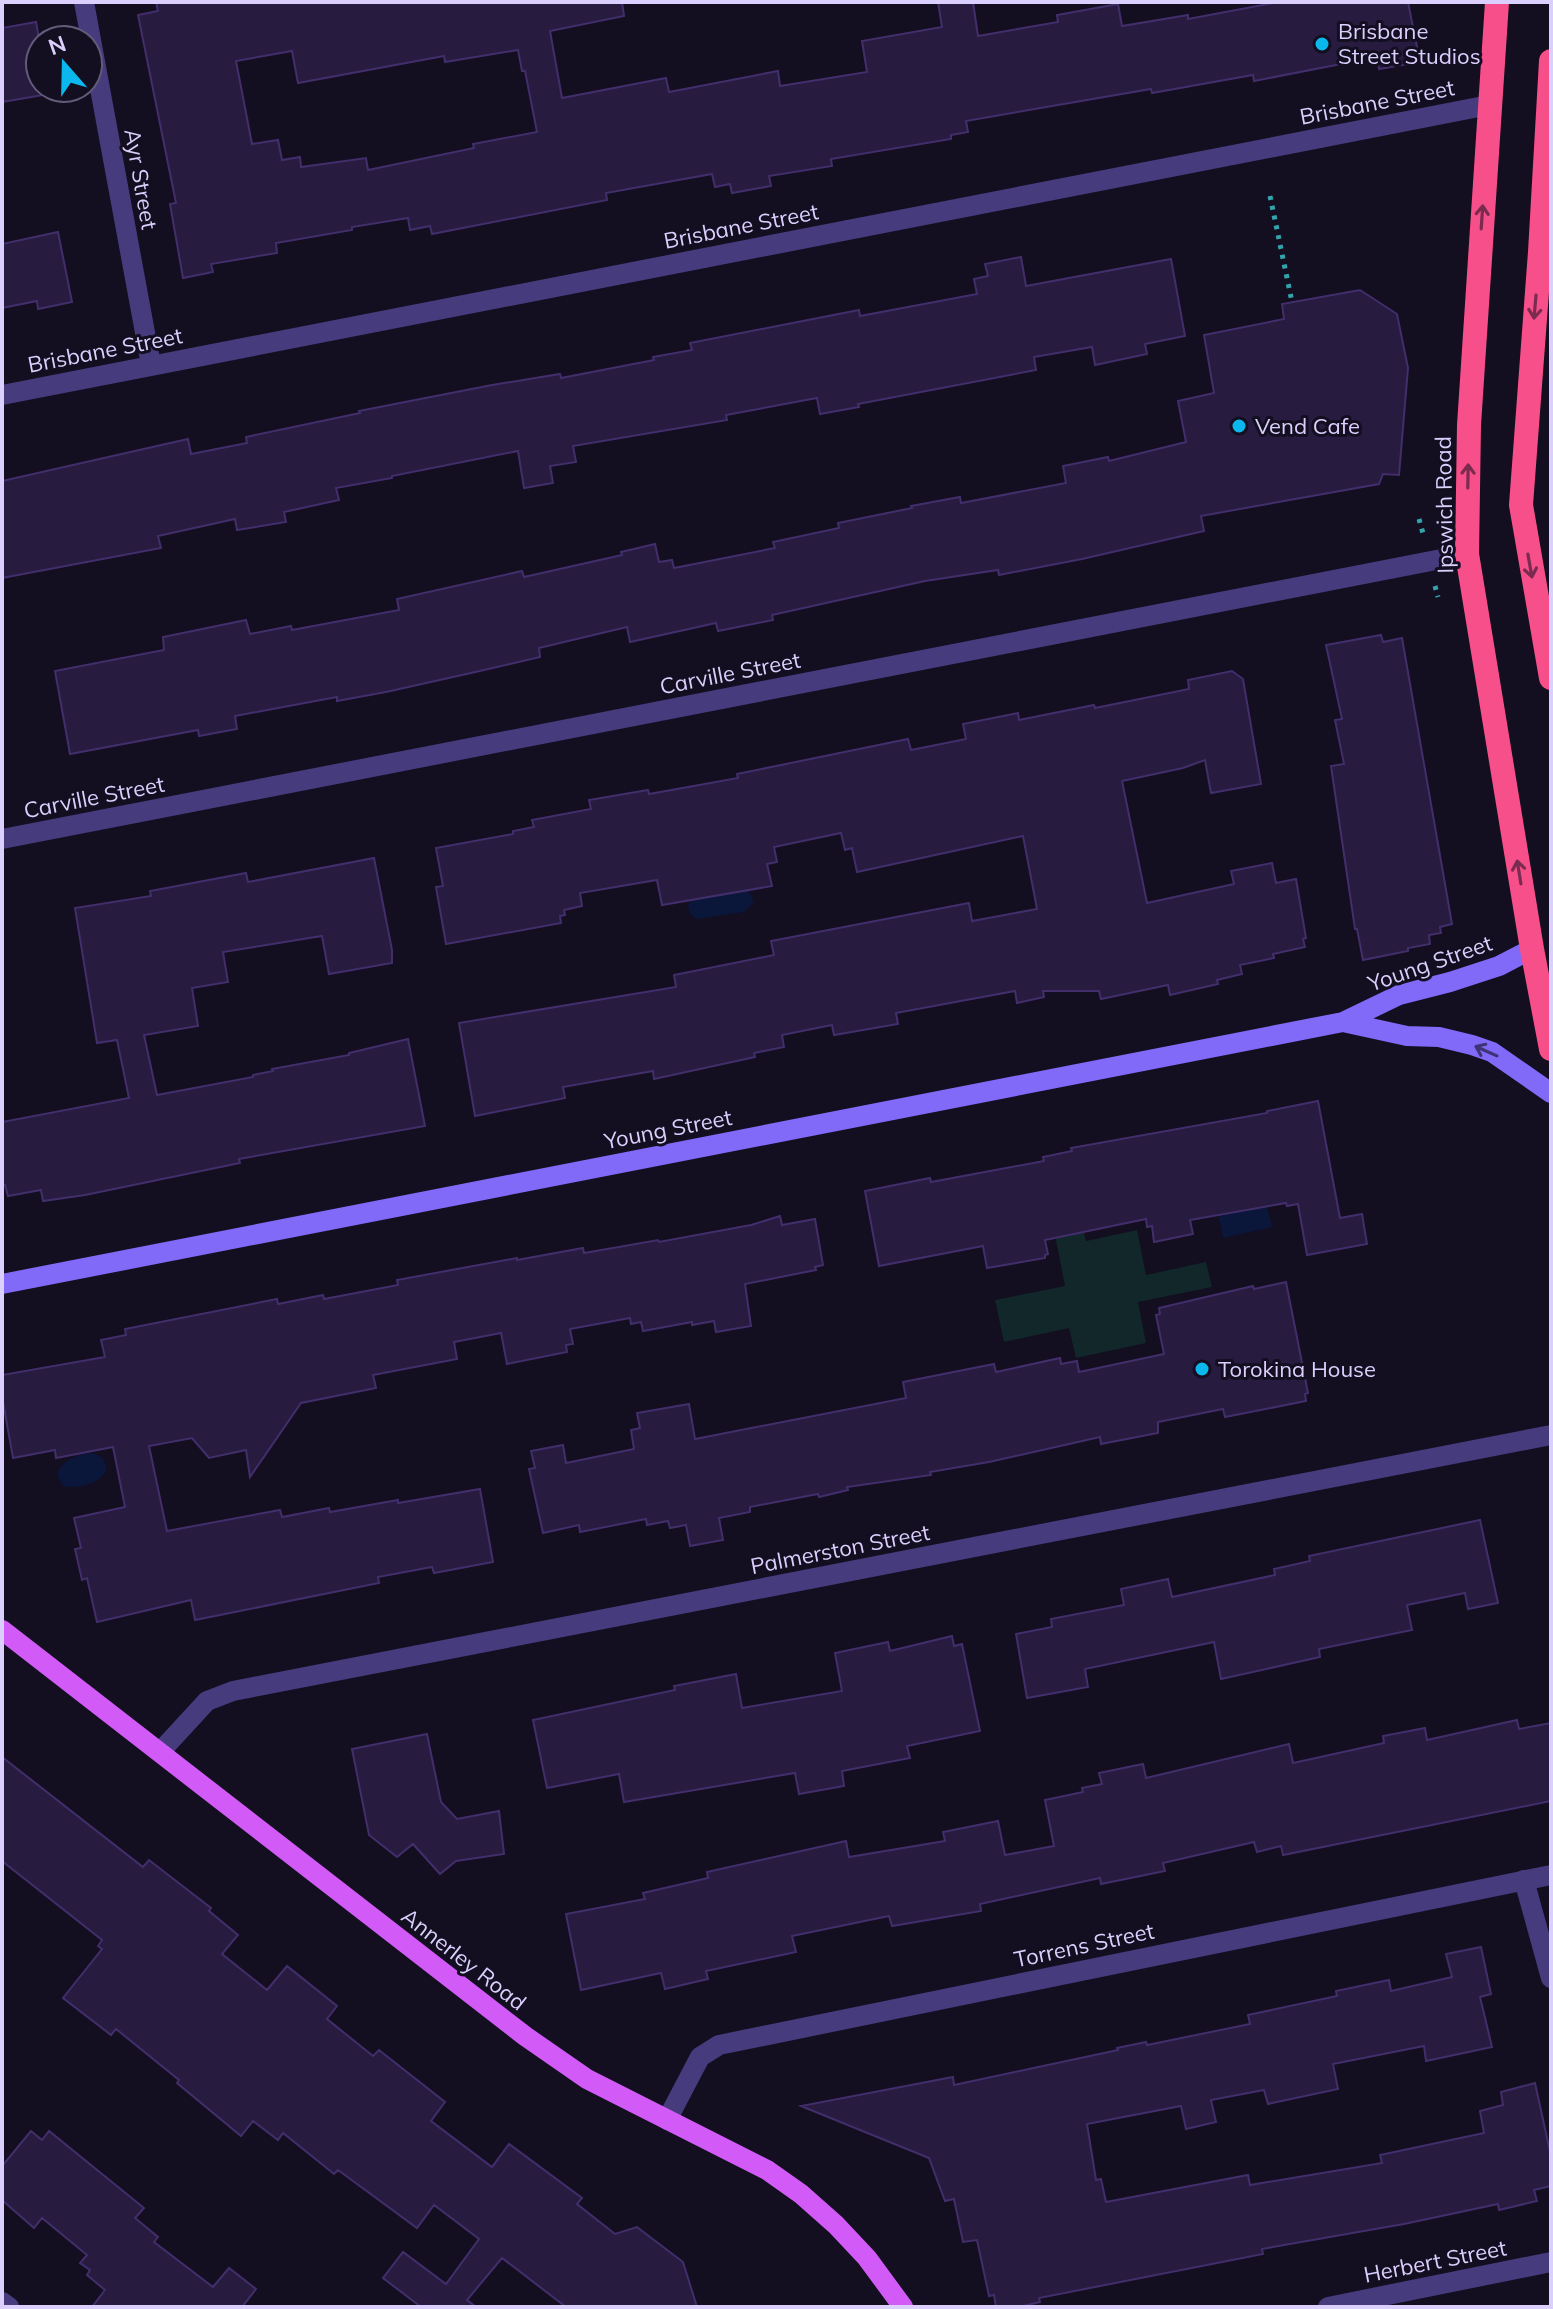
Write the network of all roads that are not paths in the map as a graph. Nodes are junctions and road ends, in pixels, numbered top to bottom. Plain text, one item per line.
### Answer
1 (84, 2) edge
2 (1497, 2) edge
3 (1551, 61) edge
4 (1489, 105) junction
5 (1546, 252) edge
6 (151, 365) junction
7 (2, 395) edge
8 (1467, 554) junction
9 (1551, 678) edge
10 (2, 839) edge
11 (1532, 949) junction
12 (1343, 1022) junction
13 (1551, 1049) edge
14 (1551, 1093) edge
15 (2, 1284) edge
16 (1551, 1435) edge
17 (2, 1630) edge
18 (160, 1752) junction
19 (1551, 1875) edge
20 (1524, 1880) junction
21 (1550, 1975) edge
22 (667, 2120) junction
23 (1551, 2262) edge
24 (2, 2302) edge
25 (9, 2307) edge
26 (903, 2307) edge
27 (1328, 2307) edge

1 - 6 street, Ayr Street
2 - 4 highway, Ipswich Road
3 - 5 highway
4 - 6 street, Brisbane Street
8 -> 4 highway, Ipswich Road
5 -> 9 highway
6 - 7 street, Brisbane Street
8 - 10 street, Carville Street
11 -> 8 highway, Ipswich Road
11 - 12 street, Young Street
11 - 13 highway, Ipswich Road
14 -> 12 street, Young Street
12 - 15 street, Young Street
16 - 18 street, Palmerston Street
17 - 18 main road, Annerley Road
18 - 22 main road, Annerley Road
19 - 20 street, Torrens Street
20 - 21 street
20 - 22 street, Torrens Street
22 - 26 main road, Annerley Road
23 - 27 street, Herbert Street
24 - 25 street

